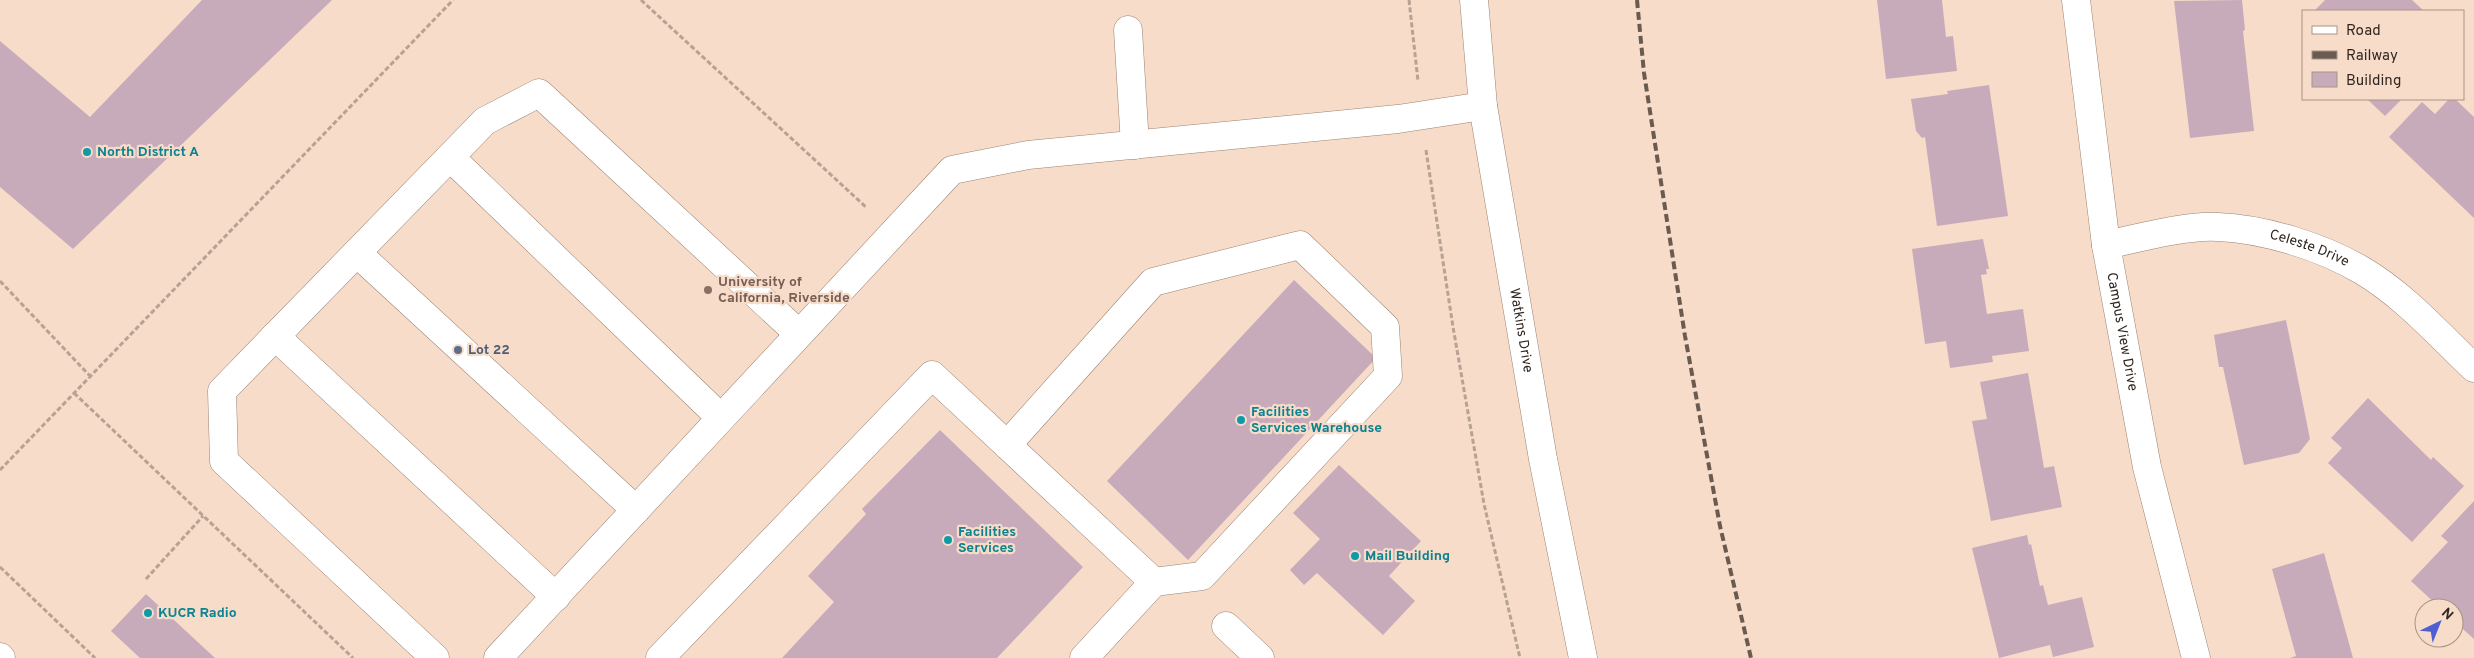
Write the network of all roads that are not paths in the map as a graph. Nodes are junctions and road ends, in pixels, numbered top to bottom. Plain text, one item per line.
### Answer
1 (1474, 0) edge
2 (2076, 0) edge
3 (1128, 30) dead end
4 (1483, 106) junction
5 (1135, 145) junction
6 (450, 156) junction
7 (2106, 245) junction
8 (357, 253) junction
9 (799, 334) junction
10 (275, 336) junction
11 (2474, 368) edge
12 (721, 418) junction
13 (1007, 445) junction
14 (636, 510) junction
15 (1154, 582) junction
16 (556, 597) junction
17 (1226, 626) dead end
18 (435, 658) edge
19 (498, 658) edge
20 (660, 658) edge
21 (1084, 658) edge
22 (1260, 658) edge
23 (1583, 658) edge
24 (2196, 658) edge

1 - 4 street, Watkins Drive
2 - 7 street, Campus View Drive
3 - 5 street
4 - 5 street
4 - 23 street, Watkins Drive
5 - 9 street
6 - 8 street
6 - 9 street
6 - 12 street
7 - 11 street, Celeste Drive
7 - 24 street, Campus View Drive
8 - 10 street
8 - 14 street
9 - 12 street
10 - 16 street
10 - 18 street
12 - 14 street
13 - 15 street
13 - 15 street
13 - 20 street
14 - 16 street
15 - 21 street
16 - 19 street
17 - 22 street

